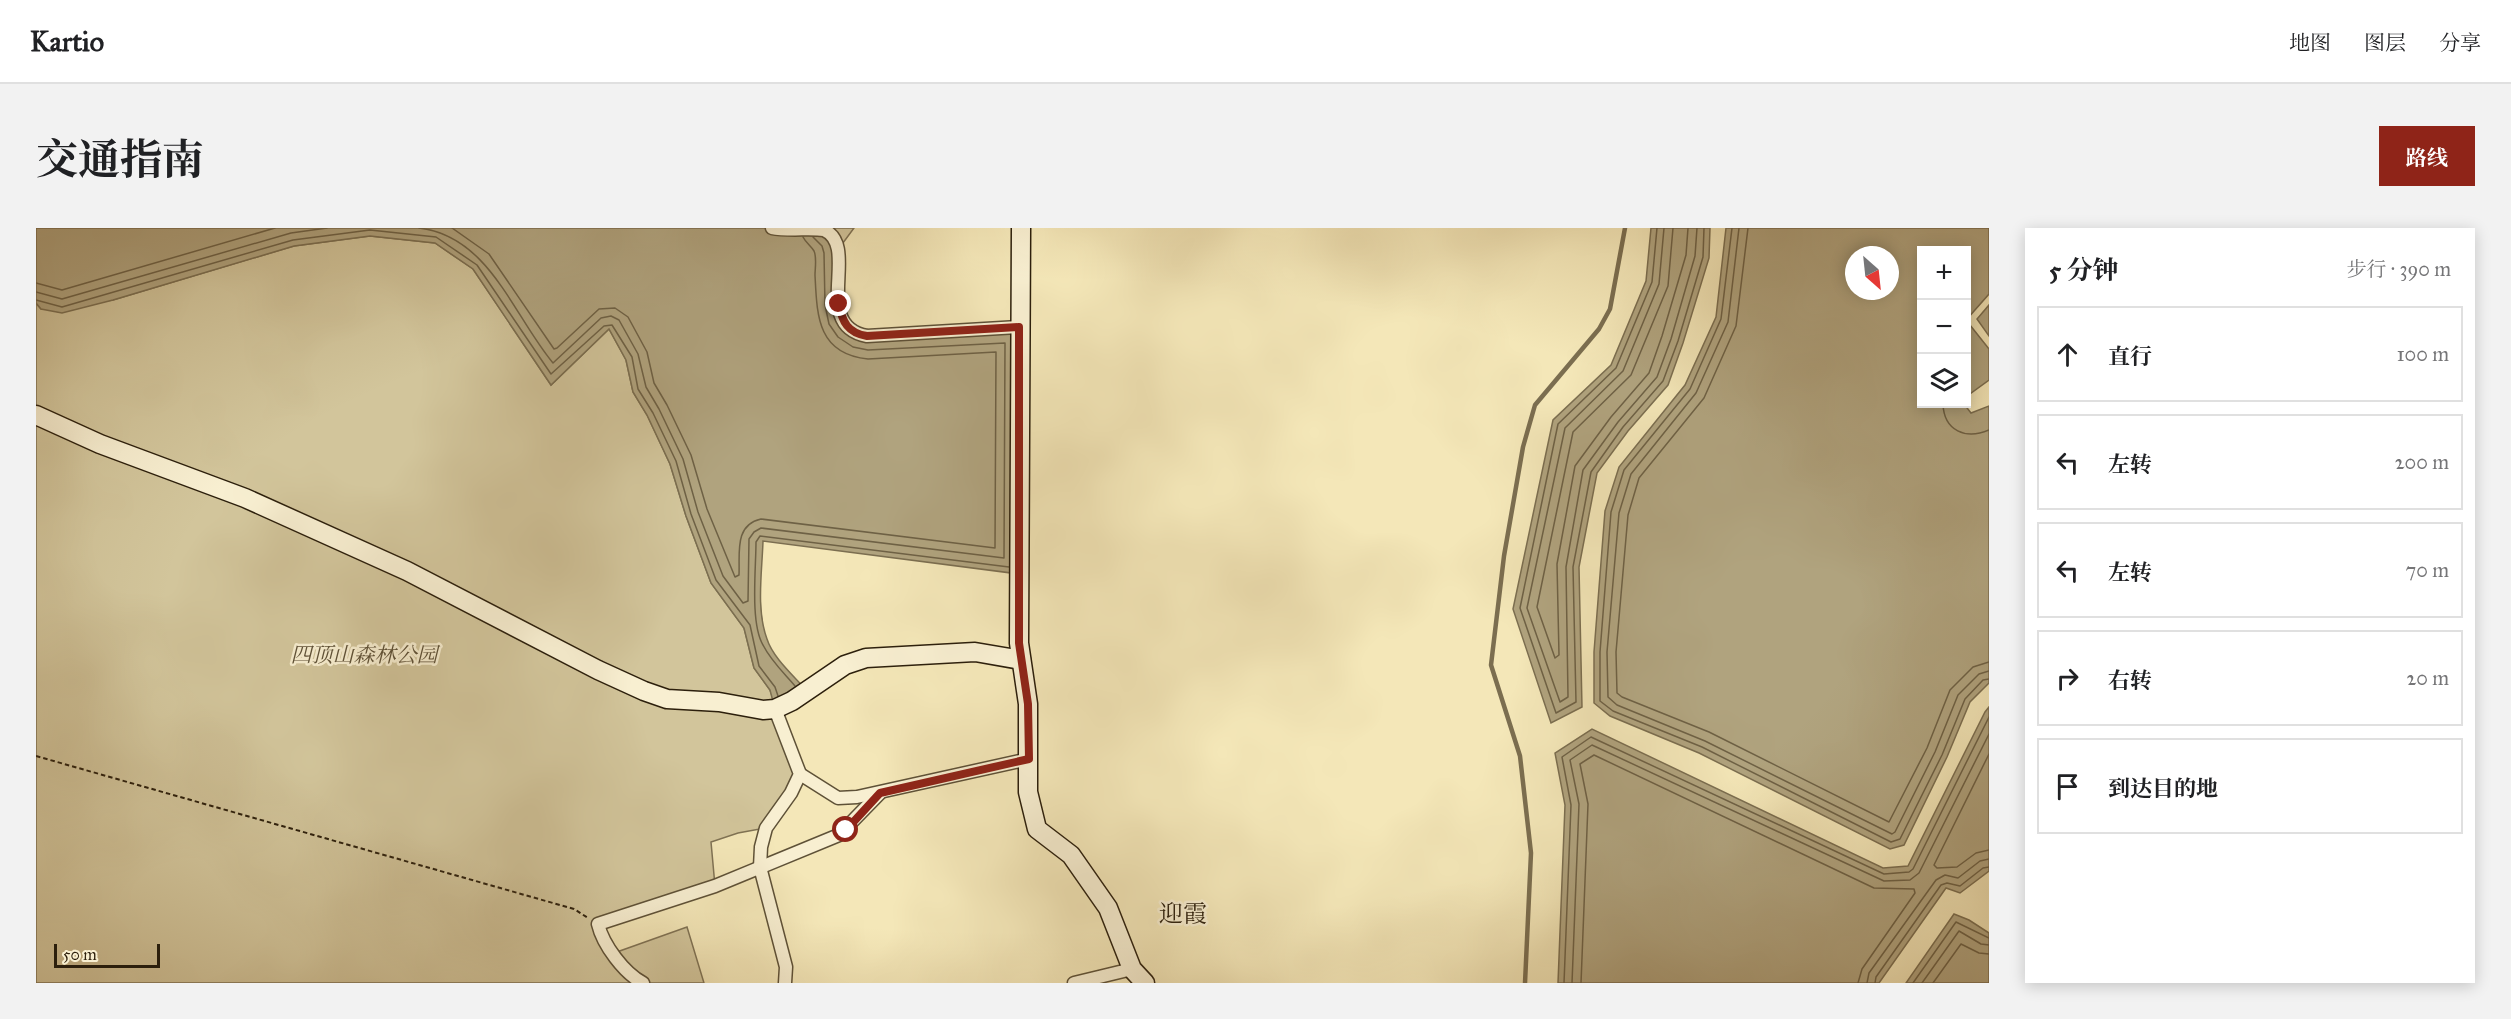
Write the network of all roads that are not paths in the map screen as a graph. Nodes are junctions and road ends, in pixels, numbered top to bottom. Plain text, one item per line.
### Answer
1 (772, 228) edge
2 (1021, 228) edge
3 (1019, 327) junction
4 (36, 415) edge
5 (1021, 660) junction
6 (775, 709) junction
7 (1029, 759) junction
8 (800, 774) junction
9 (880, 793) junction
10 (760, 867) junction
11 (1132, 969) junction
12 (643, 983) edge
13 (785, 983) edge
14 (1074, 983) edge
15 (1145, 983) edge

1 - 3 street
2 - 3 street
3 - 5 street
4 - 6 street
5 - 6 street
5 - 7 street
6 - 8 street
7 - 9 street
7 - 11 street
8 - 9 street
8 - 10 street
9 - 10 street
10 - 12 street
10 - 13 street
11 - 14 street
11 - 15 street

